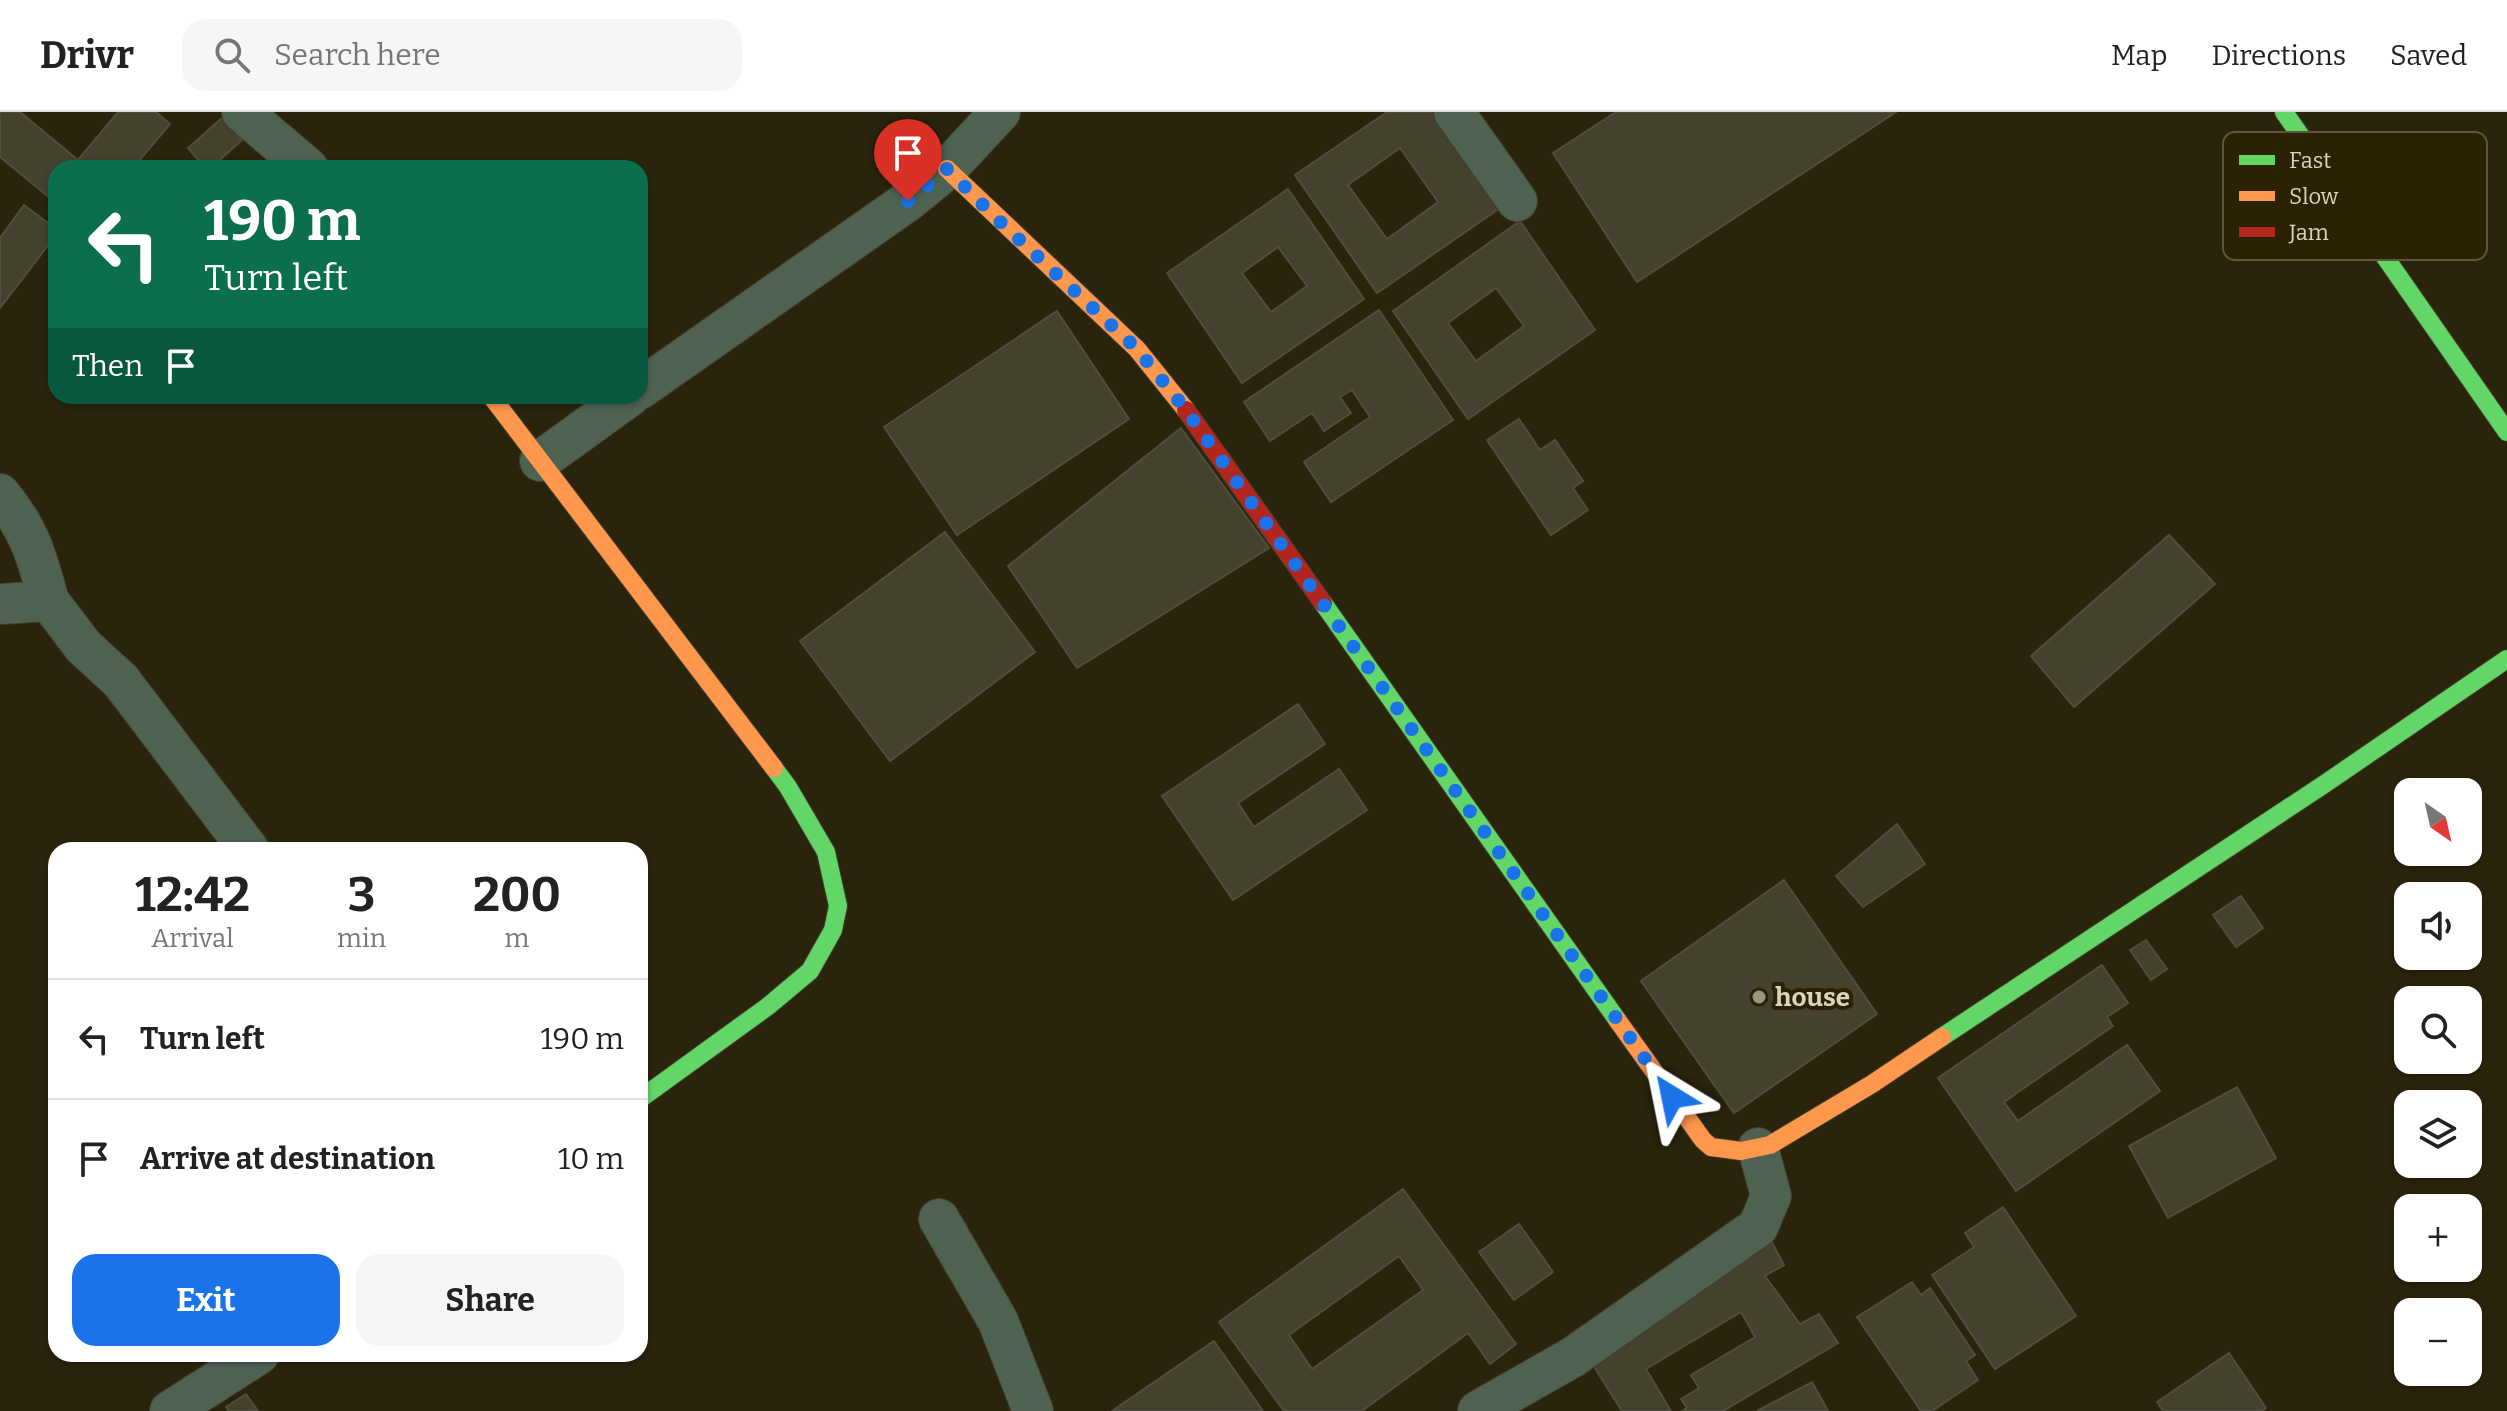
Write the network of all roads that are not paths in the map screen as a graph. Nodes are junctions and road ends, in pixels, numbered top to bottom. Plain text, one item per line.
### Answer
1 (242, 112) edge
2 (1454, 112) edge
3 (2284, 112) edge
4 (982, 119) edge
5 (2298, 132) edge
6 (299, 160) edge
7 (947, 169) junction
8 (1517, 201) dead end
9 (2387, 260) edge
10 (648, 383) edge
11 (497, 404) edge
12 (619, 404) edge
13 (2507, 432) edge
14 (540, 461) junction
15 (0, 494) edge
16 (49, 601) junction
17 (0, 604) edge
18 (2507, 659) edge
19 (243, 842) edge
20 (648, 1093) edge
21 (1758, 1148) junction
22 (939, 1219) dead end
23 (247, 1362) edge
24 (170, 1411) edge
25 (1033, 1411) edge
26 (1478, 1411) edge

1 - 6 street
2 - 8 street
3 - 5 street
4 - 7 street
7 - 10 street
7 - 21 street
9 - 13 street
11 - 14 street
12 - 14 street
14 - 20 street
15 - 16 street
16 - 17 street
16 - 19 street
18 - 21 street
21 - 26 street
22 - 25 street
23 - 24 street

